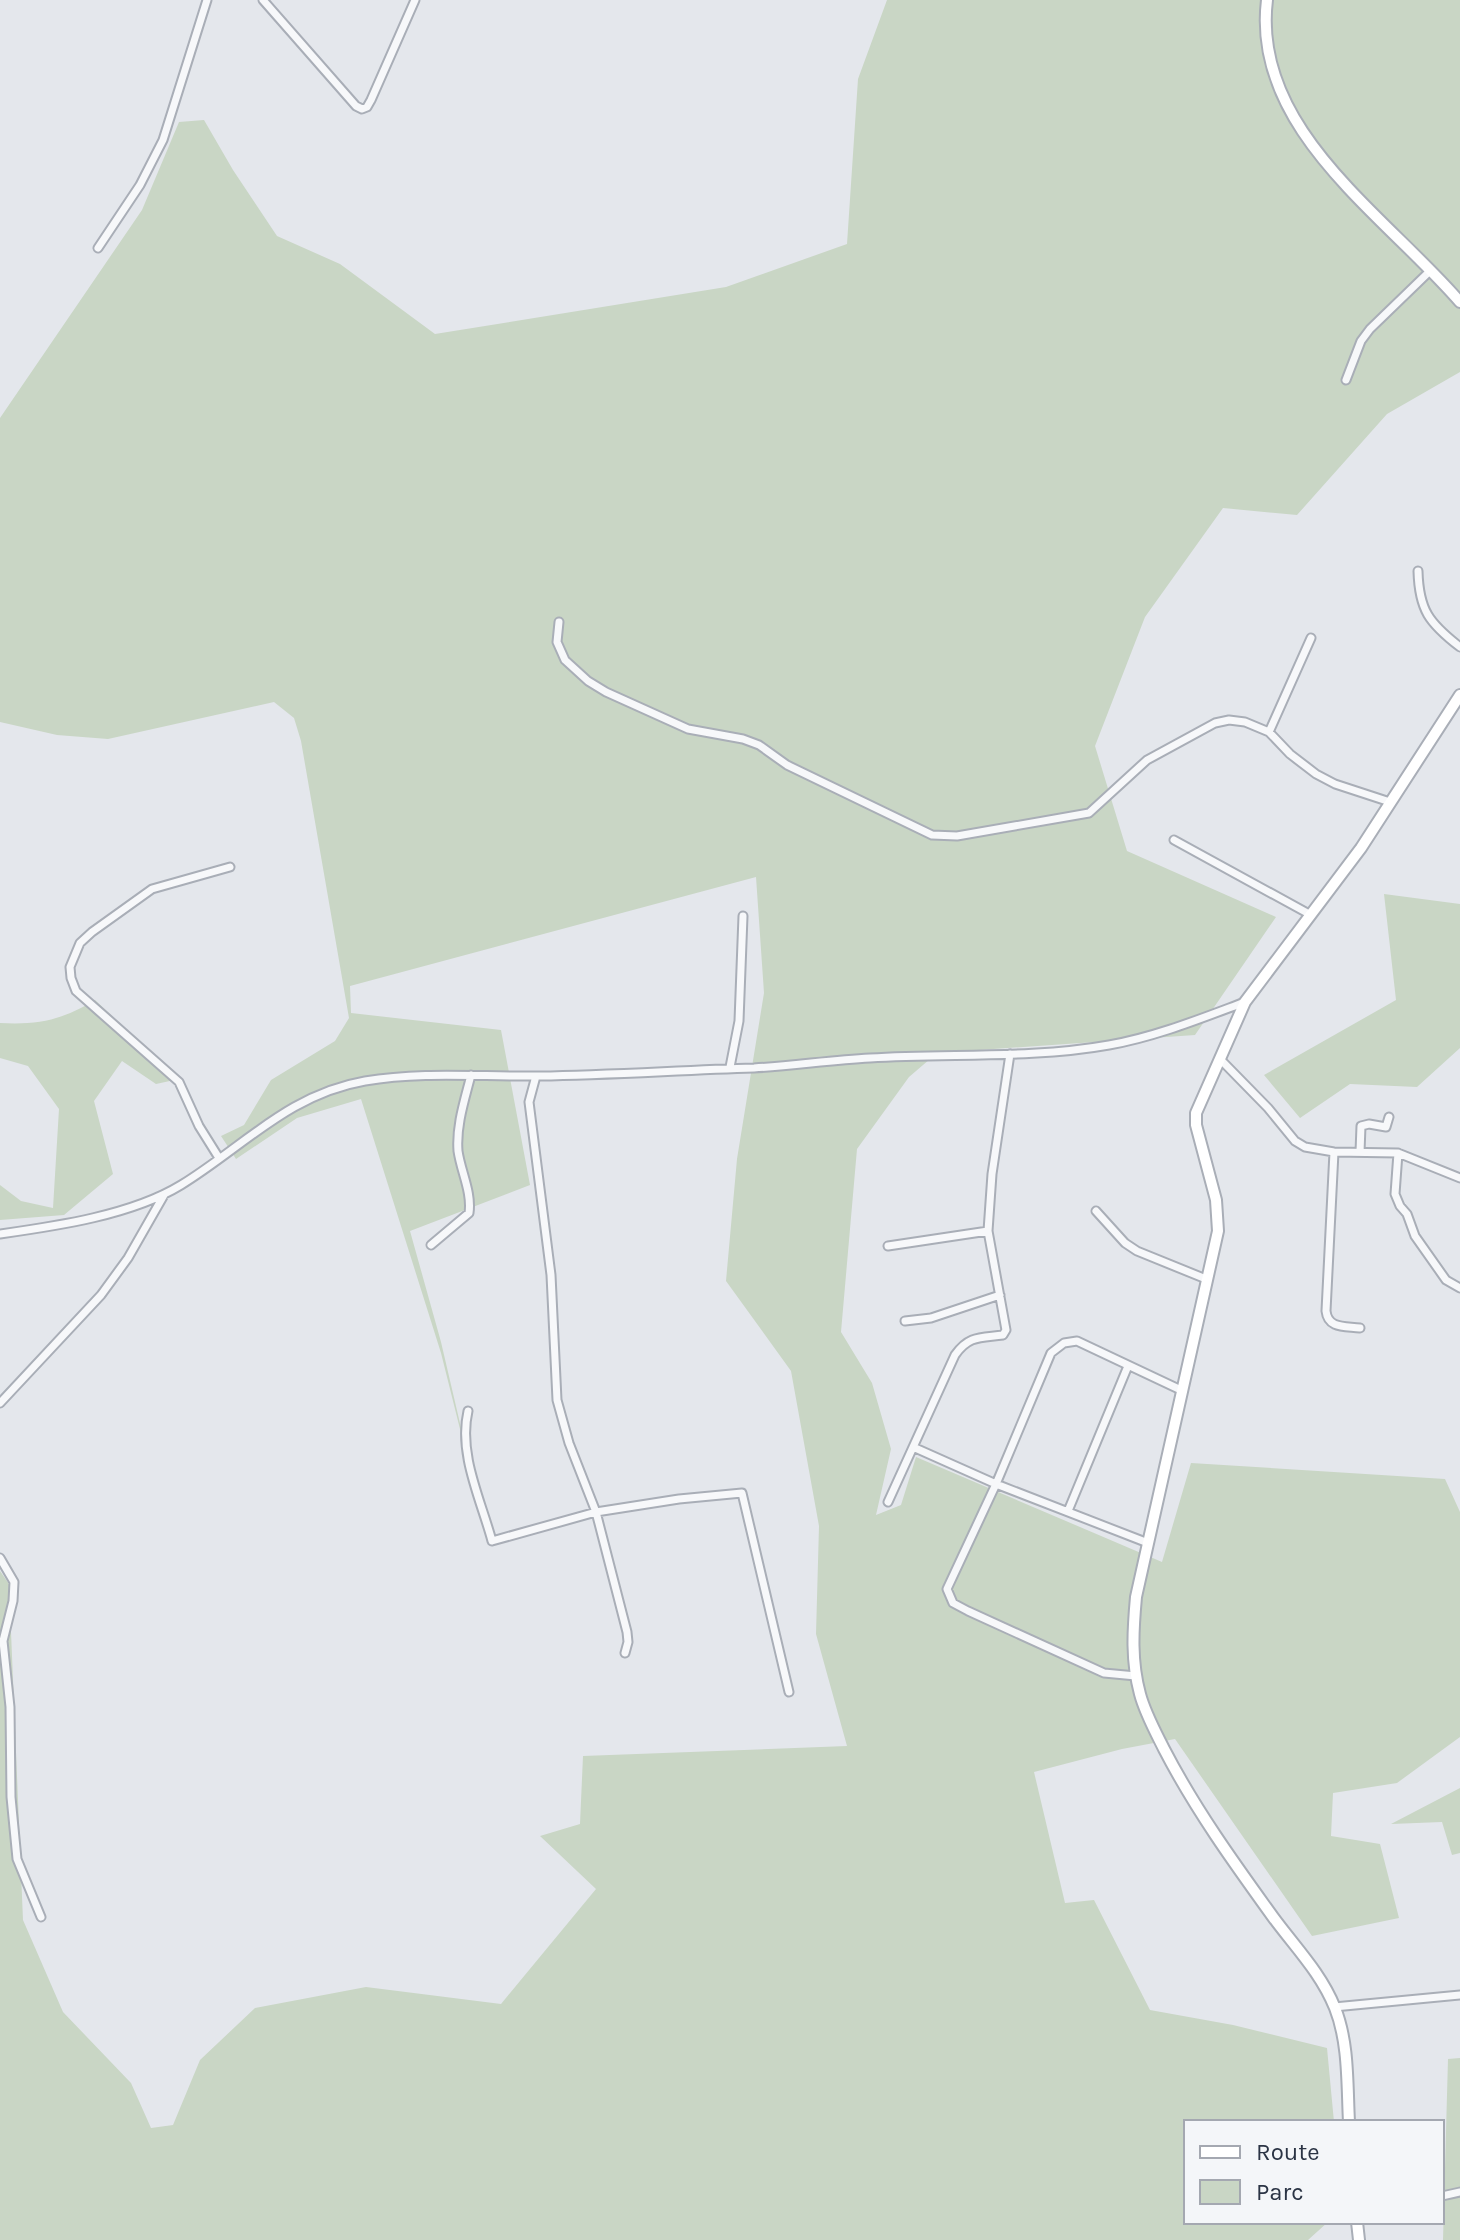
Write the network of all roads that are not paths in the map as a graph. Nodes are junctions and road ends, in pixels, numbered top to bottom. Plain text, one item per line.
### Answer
1 (207, 0) edge
2 (263, 0) edge
3 (415, 0) edge
4 (1267, 0) edge
5 (98, 248) dead end
6 (1431, 270) junction
7 (1460, 302) edge
8 (1346, 380) dead end
9 (1418, 571) dead end
10 (559, 622) dead end
11 (1311, 638) dead end
12 (1460, 647) edge
13 (1460, 695) edge
14 (1269, 732) junction
15 (1390, 802) junction
16 (1174, 840) dead end
17 (230, 867) dead end
18 (1311, 915) junction
19 (743, 916) dead end
20 (1245, 1002) junction
21 (1010, 1054) junction
22 (1221, 1060) junction
23 (730, 1067) junction
24 (471, 1075) junction
25 (536, 1076) junction
26 (1389, 1117) dead end
27 (1334, 1152) junction
28 (1360, 1152) junction
29 (1398, 1153) junction
30 (219, 1158) junction
31 (1460, 1178) edge
32 (165, 1194) junction
33 (1096, 1211) dead end
34 (988, 1231) junction
35 (0, 1234) edge
36 (431, 1245) dead end
37 (888, 1246) dead end
38 (1206, 1279) junction
39 (1460, 1288) edge
40 (1000, 1295) junction
41 (905, 1321) dead end
42 (1360, 1328) dead end
43 (1128, 1366) junction
44 (1183, 1391) junction
45 (0, 1403) edge
46 (468, 1411) dead end
47 (913, 1447) junction
48 (996, 1484) junction
49 (888, 1502) dead end
50 (1068, 1511) junction
51 (596, 1512) junction
52 (1148, 1543) junction
53 (0, 1558) edge
54 (625, 1653) dead end
55 (1136, 1676) junction
56 (789, 1692) dead end
57 (41, 1917) dead end
58 (1460, 1995) edge
59 (1334, 2007) junction
60 (1349, 2120) edge

1 - 5 street
2 - 3 street
4 - 6 street
6 - 7 street
6 - 8 street
9 - 12 street
10 - 14 street
11 - 14 street
13 - 15 street
14 - 15 street
15 - 18 street
16 - 18 street
17 - 30 street
18 - 20 street
19 - 23 street
20 - 21 street
20 - 22 street
21 - 23 street
21 - 34 street
22 - 27 street
22 - 38 street
23 - 25 street
24 - 25 street
24 - 30 street
24 - 36 street
25 - 51 street
26 - 28 street
27 - 28 street
27 - 42 street
28 - 29 street
29 - 31 street
29 - 39 street
30 - 32 street
32 - 35 street
32 - 45 street
33 - 38 street
34 - 37 street
34 - 40 street
38 - 44 street
40 - 41 street
40 - 47 street
43 - 44 street
43 - 48 street
43 - 50 street
44 - 52 street
46 - 51 street
47 - 48 street
47 - 49 street
48 - 50 street
48 - 55 street
50 - 52 street
51 - 54 street
51 - 56 street
52 - 55 street
53 - 57 street
55 - 59 street
58 - 59 street
59 - 60 street

